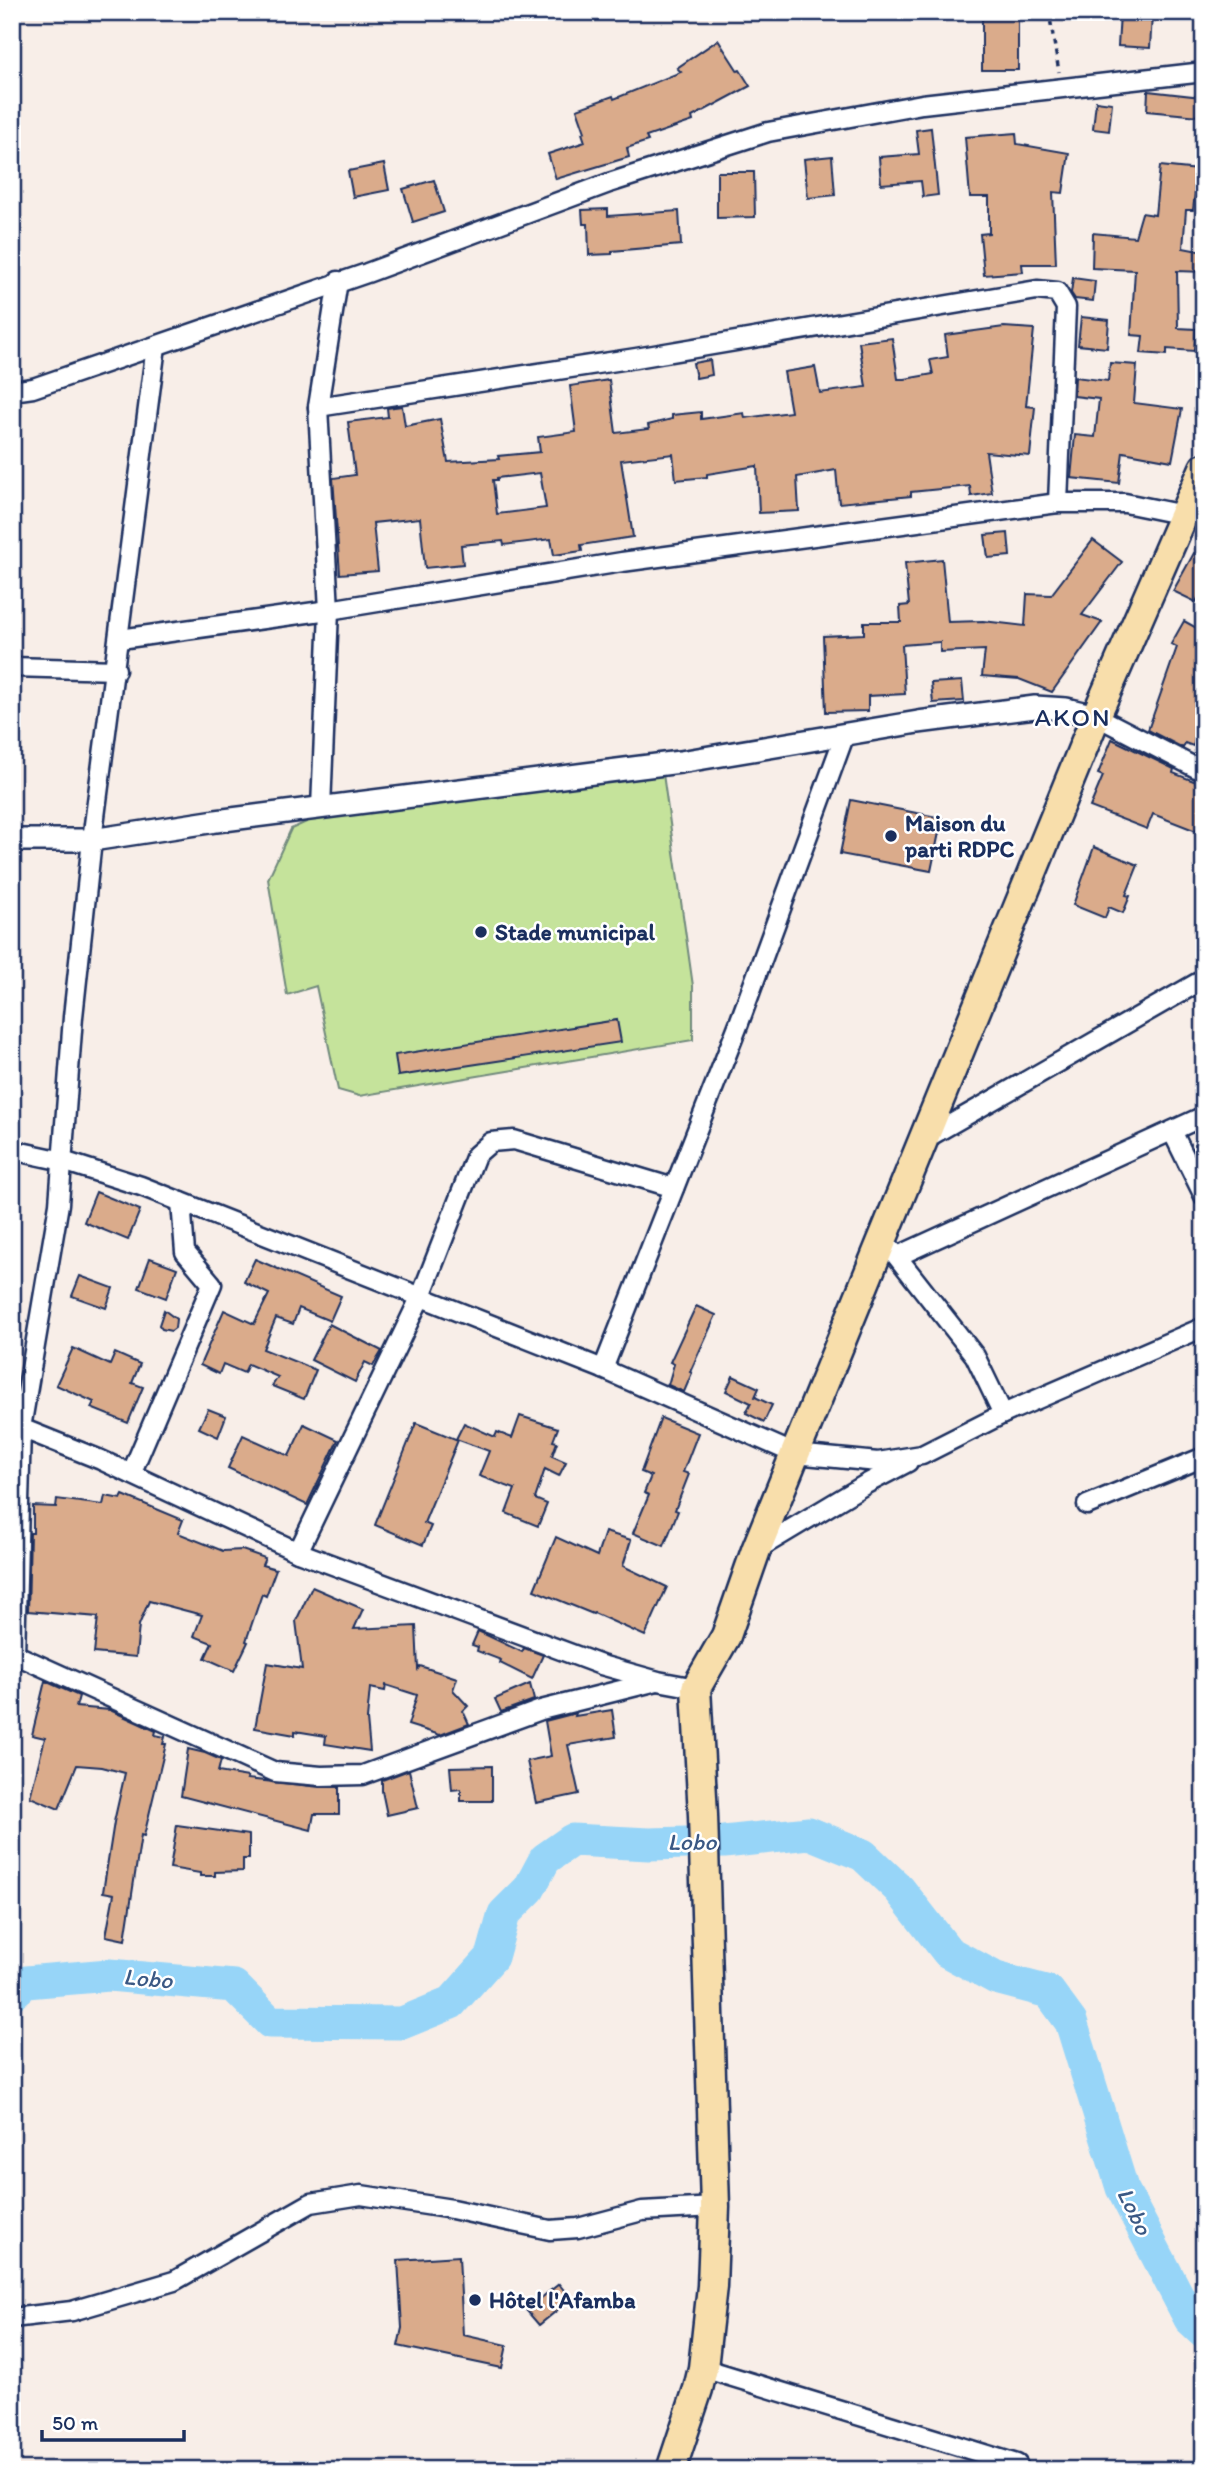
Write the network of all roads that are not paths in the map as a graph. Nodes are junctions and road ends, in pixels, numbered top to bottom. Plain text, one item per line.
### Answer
1 (1204, 72) edge
2 (338, 281) junction
3 (156, 346) junction
4 (12, 391) edge
5 (318, 407) junction
6 (1204, 468) edge
7 (1058, 503) junction
8 (1184, 515) junction
9 (329, 610) junction
10 (120, 639) junction
11 (12, 667) edge
12 (116, 670) junction
13 (1096, 716) junction
14 (845, 734) junction
15 (1204, 772) edge
16 (321, 808) junction
17 (12, 840) edge
18 (92, 840) junction
19 (1204, 979) edge
20 (1204, 1116) edge
21 (1172, 1131) junction
22 (925, 1139) junction
23 (12, 1150) edge
24 (63, 1161) junction
25 (674, 1188) junction
26 (1204, 1196) edge
27 (181, 1202) junction
28 (891, 1249) junction
29 (421, 1296) junction
30 (1204, 1327) edge
31 (603, 1368) junction
32 (1003, 1414) junction
33 (17, 1427) edge
34 (795, 1454) junction
35 (922, 1455) junction
36 (1204, 1457) edge
37 (131, 1474) junction
38 (1087, 1506) dead end
39 (757, 1550) junction
40 (298, 1552) junction
41 (14, 1654) edge
42 (658, 1681) junction
43 (696, 1688) junction
44 (715, 2207) junction
45 (12, 2318) edge
46 (703, 2368) junction
47 (671, 2470) edge
48 (1020, 2470) edge

1 - 2 street
2 - 3 street
2 - 5 street
3 - 4 street
3 - 10 street
5 - 7 street
5 - 9 street
6 - 8 highway
7 - 8 street
7 - 9 street
8 - 13 highway
9 - 10 street
9 - 16 street
10 - 12 street
11 - 12 street
12 - 18 street
13 - 14 street
13 - 15 street
13 - 22 highway
14 - 16 street
14 - 25 street
16 - 18 street
17 - 18 street
18 - 24 street
19 - 22 street
20 - 21 street
21 - 26 street
21 - 28 street
22 - 28 highway
23 - 24 street
24 - 27 street
24 - 33 street
25 - 29 street
25 - 31 street
27 - 29 street
27 - 37 street
28 - 32 street
28 - 34 highway
29 - 31 street
29 - 40 street
30 - 32 street
31 - 34 street
32 - 35 street
33 - 37 street
33 - 41 street
34 - 35 street
34 - 39 highway
35 - 39 street
36 - 38 street
37 - 40 street
39 - 43 highway
40 - 42 street
41 - 42 street
42 - 43 street
43 - 44 highway
44 - 45 street
44 - 46 highway
46 - 47 highway
46 - 48 street

